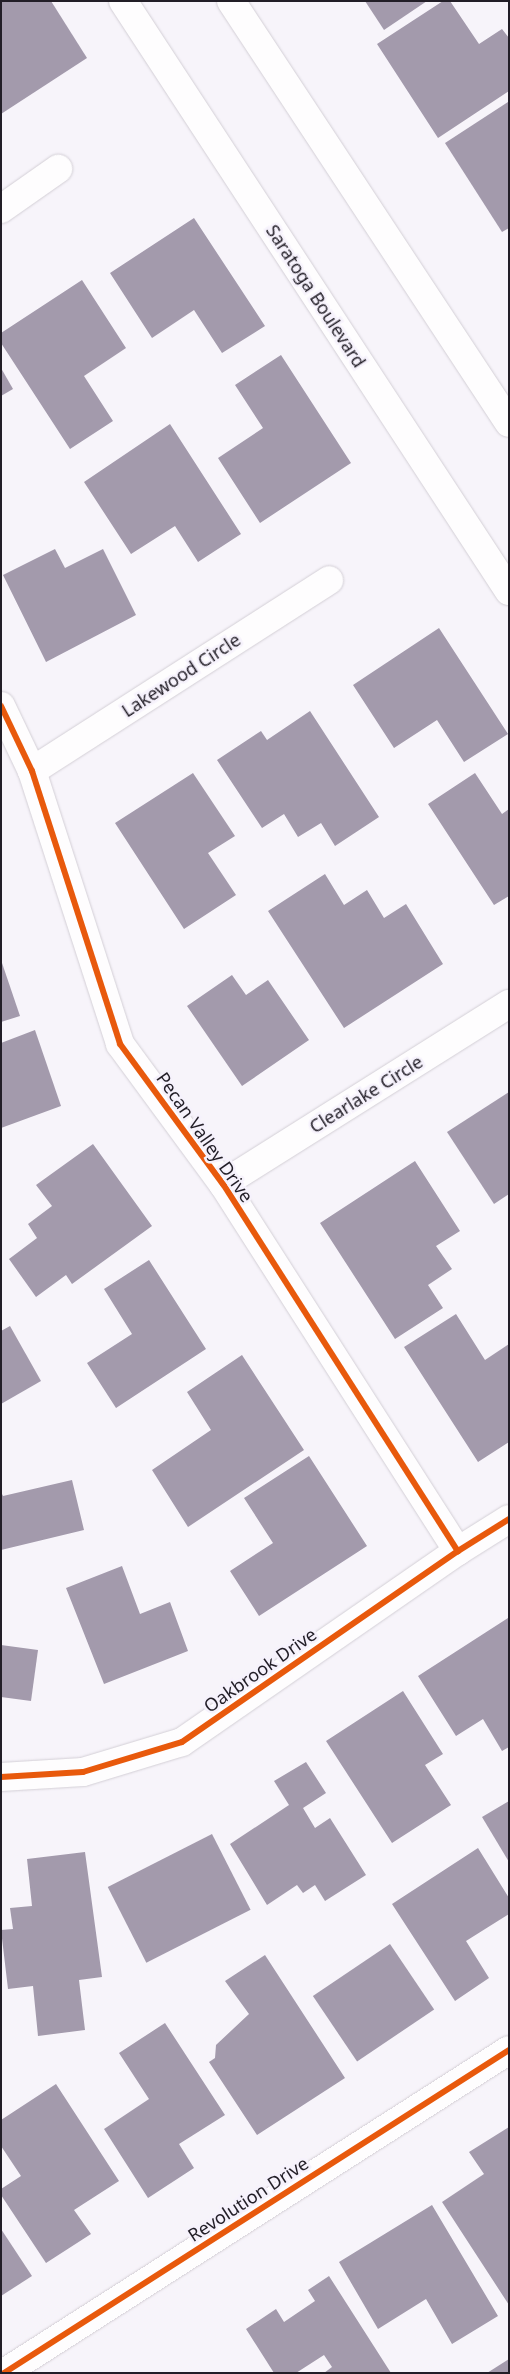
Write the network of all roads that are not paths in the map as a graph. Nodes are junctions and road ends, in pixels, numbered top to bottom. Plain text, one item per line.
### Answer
1 (123, 1) edge
2 (231, 1) edge
3 (58, 169) dead end
4 (1, 209) edge
5 (509, 423) edge
6 (329, 580) dead end
7 (509, 591) edge
8 (1, 706) edge
9 (32, 770) junction
10 (509, 1004) edge
11 (223, 1184) junction
12 (509, 1519) edge
13 (458, 1550) junction
14 (1, 1776) edge
15 (509, 2050) edge
16 (4, 2373) edge

1 - 7 street, Saratoga Boulevard
2 - 5 street
3 - 4 street
6 - 9 street, Lakewood Circle
8 - 9 street, Pecan Valley Drive
9 - 11 street, Pecan Valley Drive
10 - 11 street, Clearlake Circle
11 - 13 street, Pecan Valley Drive
12 - 13 street, Oakbrook Drive
13 - 14 street, Oakbrook Drive
15 - 16 street, Revolution Drive

